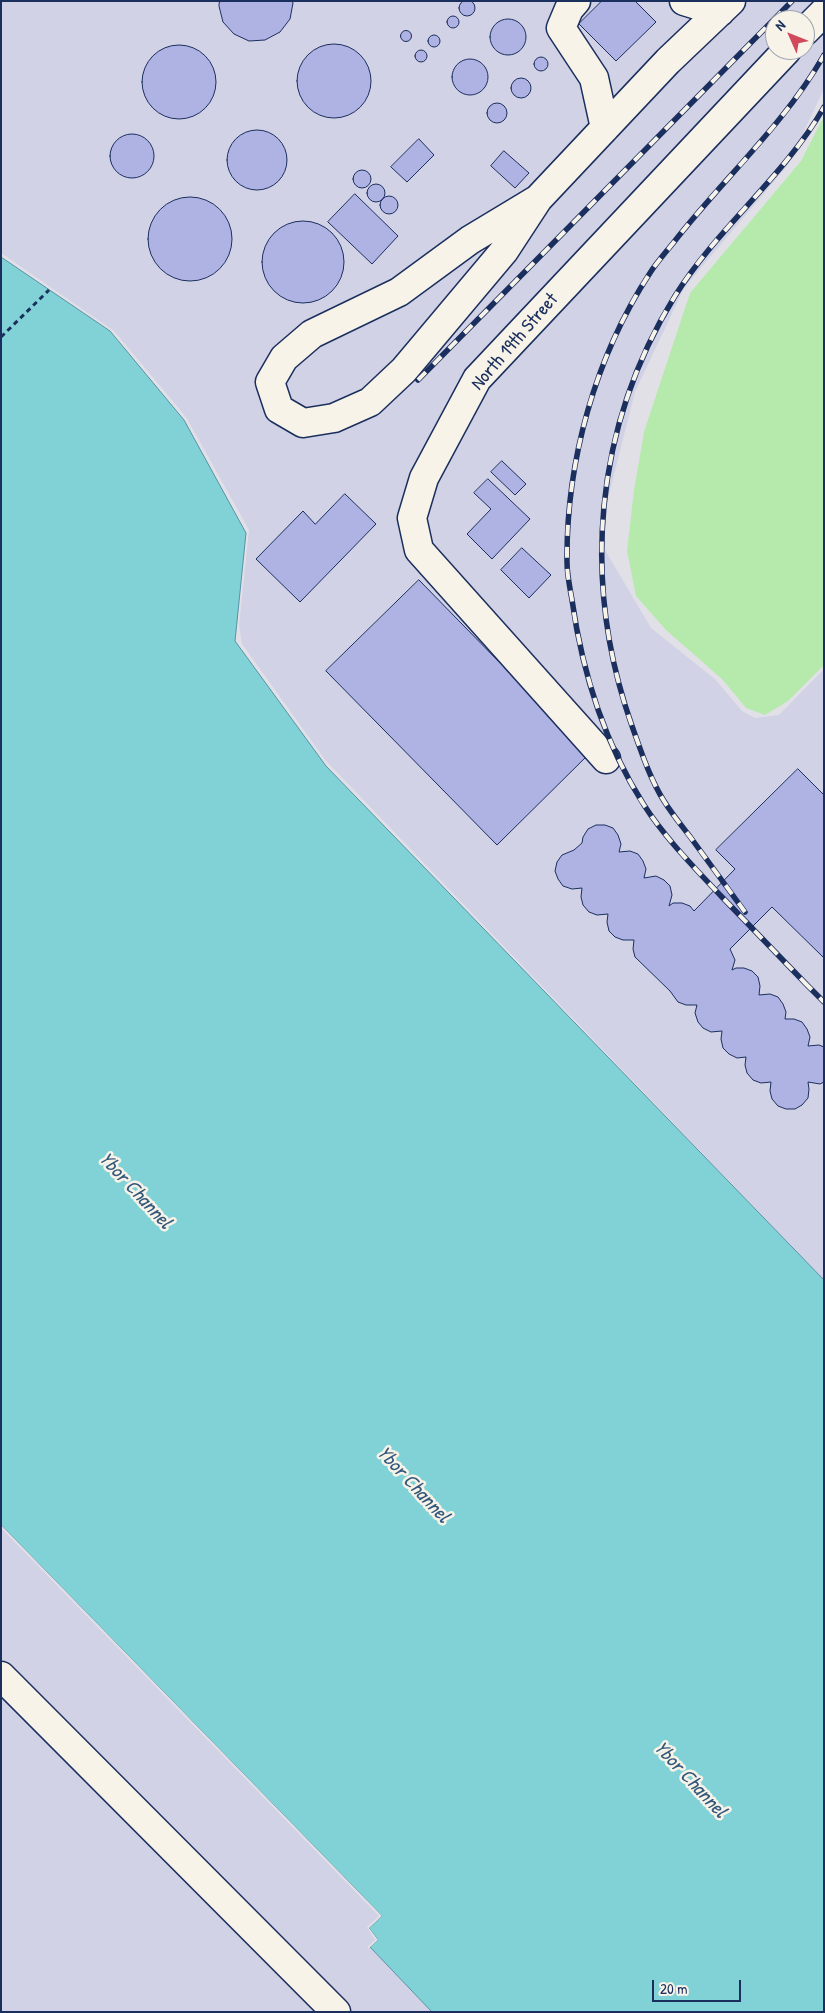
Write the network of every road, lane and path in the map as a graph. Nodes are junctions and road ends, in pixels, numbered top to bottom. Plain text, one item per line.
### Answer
1 (576, 1) edge
2 (684, 1) edge
3 (725, 6) edge
4 (824, 12) edge
5 (815, 21) edge
6 (779, 60) edge
7 (605, 128) junction
8 (538, 199) junction
9 (49, 290) dead end
10 (1, 337) edge
11 (606, 758) dead end
12 (1, 1676) edge
13 (336, 2012) edge

1 - 7 street
2 - 3 street
3 - 7 street
4 - 5 street
6 - 11 street, North 19th Street
7 - 8 street
8 - 8 street
9 - 10 path
12 - 13 street

